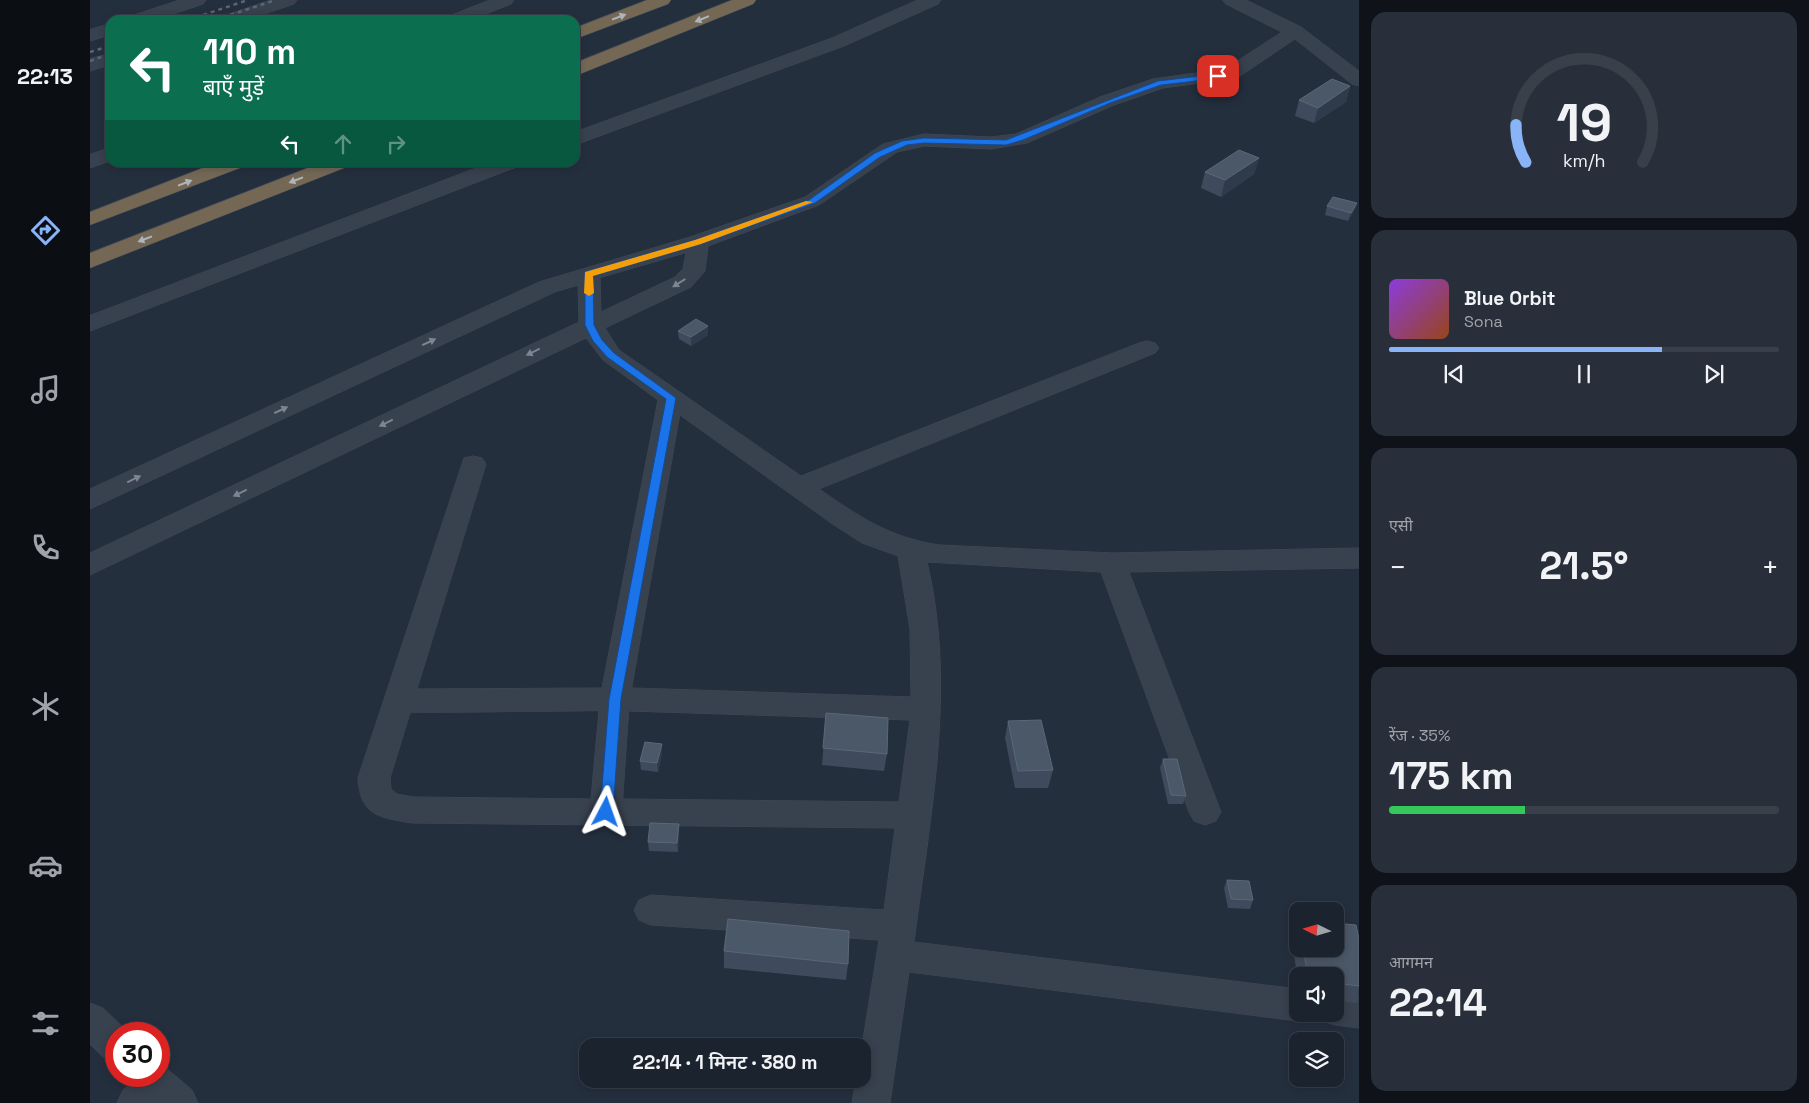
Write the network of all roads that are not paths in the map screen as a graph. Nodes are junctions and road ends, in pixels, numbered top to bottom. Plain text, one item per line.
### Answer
1 (197, 0) edge
2 (288, 0) edge
3 (505, 0) edge
4 (662, 0) edge
5 (747, 0) edge
6 (932, 0) edge
7 (1232, 0) edge
8 (153, 15) edge
9 (244, 15) edge
10 (468, 15) edge
11 (105, 31) edge
12 (1295, 31) junction
13 (580, 32) edge
14 (90, 36) edge
15 (105, 60) edge
16 (90, 65) edge
17 (580, 68) edge
18 (1359, 80) edge
19 (580, 137) edge
20 (105, 156) edge
21 (90, 162) edge
22 (225, 167) edge
23 (329, 167) edge
24 (499, 167) edge
25 (90, 219) edge
26 (698, 242) junction
27 (90, 261) edge
28 (589, 274) junction
29 (90, 324) edge
30 (590, 325) junction
31 (1147, 348) dead end
32 (671, 398) junction
33 (473, 464) dead end
34 (798, 487) junction
35 (90, 500) edge
36 (910, 550) junction
37 (1359, 558) edge
38 (1112, 563) junction
39 (90, 565) edge
40 (615, 699) junction
41 (399, 701) junction
42 (926, 709) junction
43 (606, 812) junction
44 (1205, 812) dead end
45 (913, 815) junction
46 (651, 910) dead end
47 (897, 940) junction
48 (1289, 1004) edge
49 (1344, 1010) edge
50 (1359, 1012) edge
51 (90, 1020) edge
52 (105, 1034) edge
53 (872, 1103) edge

1 - 8 street
2 - 9 street
3 - 10 street
13 -> 4 highway
5 -> 17 highway
6 - 19 street
7 - 12 street
11 - 14 street
12 - 18 street
12 - 26 street
15 - 16 street
20 - 21 street
25 -> 22 highway
23 -> 27 highway
24 - 29 street
26 - 28 street
26 -> 30 street
28 - 30 street
35 -> 28 street
30 - 32 street
30 -> 39 street
31 - 34 street
32 - 34 street
32 - 40 street
33 - 41 street
34 - 36 street
36 - 38 street
36 - 42 street
37 - 38 street
38 - 44 street
40 - 41 street
40 - 42 street
40 - 43 street
41 - 43 street
42 - 45 street
43 - 45 street
45 - 47 street
46 - 47 street
47 - 48 street
47 - 53 street
49 - 50 street
51 - 52 street

